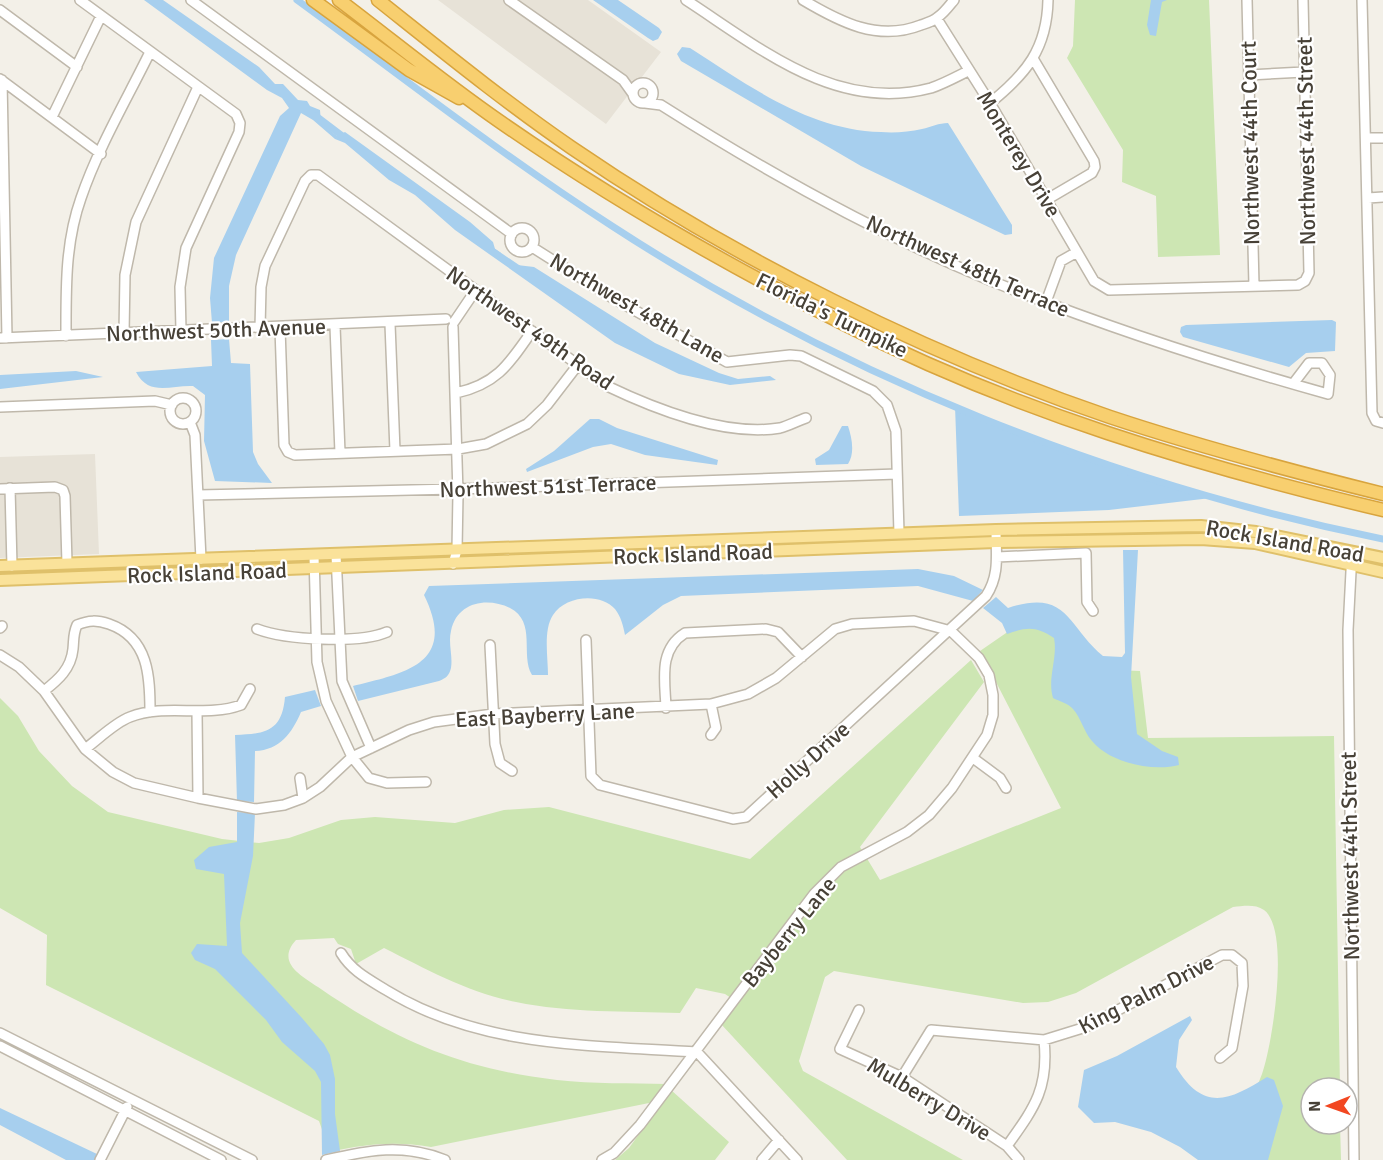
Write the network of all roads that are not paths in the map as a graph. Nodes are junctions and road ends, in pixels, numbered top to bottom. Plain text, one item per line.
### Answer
1 (80, 0) edge
2 (190, 0) edge
3 (313, 0) edge
4 (339, 0) edge
5 (378, 0) edge
6 (509, 0) edge
7 (686, 0) edge
8 (803, 0) edge
9 (954, 0) edge
10 (1048, 0) edge
11 (1247, 0) edge
12 (1303, 0) edge
13 (1362, 0) edge
14 (0, 10) edge
15 (101, 16) junction
16 (937, 19) junction
17 (150, 52) junction
18 (1034, 60) junction
19 (77, 66) junction
20 (968, 71) junction
21 (1304, 72) junction
22 (1249, 75) junction
23 (1, 80) edge
24 (623, 80) junction
25 (642, 83) junction
26 (198, 87) junction
27 (653, 90) junction
28 (633, 94) junction
29 (645, 103) junction
30 (990, 103) junction
31 (662, 105) junction
32 (52, 117) junction
33 (499, 120) junction
34 (1366, 138) junction
35 (1383, 138) edge
36 (101, 154) junction
37 (1383, 197) edge
38 (1368, 198) junction
39 (1046, 200) junction
40 (509, 232) junction
41 (532, 247) junction
42 (1077, 252) junction
43 (1254, 286) junction
44 (475, 291) junction
45 (1046, 302) junction
46 (451, 322) junction
47 (390, 324) junction
48 (334, 326) junction
49 (260, 328) junction
50 (279, 328) junction
51 (181, 331) junction
52 (532, 332) junction
53 (124, 333) junction
54 (66, 336) junction
55 (3, 338) edge
56 (1371, 338) junction
57 (1383, 338) edge
58 (577, 366) junction
59 (1293, 384) dead end
60 (456, 393) junction
61 (171, 405) junction
62 (0, 407) edge
63 (806, 418) dead end
64 (190, 422) junction
65 (1379, 422) edge
66 (458, 448) junction
67 (395, 451) junction
68 (340, 453) junction
69 (897, 474) junction
70 (457, 488) junction
71 (0, 489) edge
72 (10, 489) junction
73 (1383, 494) edge
74 (198, 495) junction
75 (1383, 510) edge
76 (996, 530) junction
77 (1244, 530) junction
78 (899, 533) junction
79 (1242, 542) junction
80 (996, 543) junction
81 (457, 550) junction
82 (1352, 552) junction
83 (336, 555) junction
84 (314, 556) junction
85 (997, 557) junction
86 (1383, 558) edge
87 (201, 559) junction
88 (67, 563) junction
89 (453, 564) junction
90 (0, 566) edge
91 (12, 566) junction
92 (1351, 567) junction
93 (337, 569) junction
94 (314, 570) junction
95 (1383, 572) edge
96 (0, 580) edge
97 (1093, 611) dead end
98 (257, 629) dead end
99 (951, 631) junction
100 (387, 632) dead end
101 (338, 638) junction
102 (315, 639) junction
103 (586, 640) dead end
104 (490, 645) dead end
105 (0, 655) edge
106 (802, 657) junction
107 (250, 689) dead end
108 (44, 691) junction
109 (711, 704) junction
110 (666, 708) junction
111 (150, 712) junction
112 (196, 712) junction
113 (589, 712) junction
114 (493, 714) junction
115 (711, 735) dead end
116 (371, 748) junction
117 (85, 749) junction
118 (352, 758) junction
119 (973, 758) junction
120 (512, 771) dead end
121 (300, 778) dead end
122 (426, 782) dead end
123 (1006, 788) dead end
124 (198, 798) junction
125 (303, 798) junction
126 (341, 953) dead end
127 (859, 1010) dead end
128 (0, 1033) edge
129 (1044, 1040) junction
130 (0, 1046) edge
131 (697, 1052) junction
132 (1220, 1058) dead end
133 (902, 1077) junction
134 (130, 1100) junction
135 (125, 1111) junction
136 (779, 1140) junction
137 (1007, 1146) junction
138 (100, 1160) edge
139 (221, 1160) edge
140 (252, 1160) edge
141 (326, 1160) edge
142 (446, 1160) edge
143 (602, 1160) edge
144 (762, 1160) edge
145 (797, 1160) edge
146 (1019, 1160) edge
147 (1354, 1160) edge

1 - 15 street
2 - 40 street, Northwest 48th Lane
3 - 33 highway
4 - 33 highway, Florida's Turnpike
5 - 73 highway, Florida's Turnpike
6 - 24 street, Northwest 48th Terrace
7 - 20 street
8 - 16 street
9 - 16 street
10 - 18 street
11 - 22 street, Northwest 44th Court
12 - 21 street, Northwest 44th Street
13 - 34 street
14 - 19 street
15 - 17 street
15 - 19 street
16 - 20 street, Monterey Drive
17 - 26 street
17 - 36 street
18 - 30 street
18 - 39 street
19 - 32 street
20 - 30 street, Monterey Drive
21 - 22 street
21 - 43 street, Northwest 44th Street
22 - 43 street, Northwest 44th Court
23 - 32 street
23 - 55 street
24 - 25 street, Northwest 48th Terrace
24 - 28 street, Northwest 48th Terrace
25 - 27 street, Northwest 48th Terrace
25 - 28 street
26 - 51 street
26 - 53 street
27 - 29 street
27 - 31 street, Northwest 48th Terrace
28 - 29 street, Northwest 48th Terrace
29 - 31 street, Northwest 48th Terrace
30 - 39 street, Monterey Drive
31 - 45 street, Northwest 48th Terrace
32 - 36 street
33 - 75 highway, Florida's Turnpike
34 - 35 street
34 - 38 street
36 - 54 street
37 - 38 street
38 - 56 street
39 - 42 street, Monterey Drive
40 - 41 street, Northwest 48th Lane
40 - 41 street, Northwest 48th Lane
41 - 69 street, Northwest 48th Lane
42 - 43 street, Monterey Drive
42 - 45 street
44 - 46 street
44 - 49 street, Northwest 49th Road
44 - 52 street, Northwest 49th Road
45 - 59 street, Northwest 48th Terrace
46 - 47 street, Northwest 50th Avenue
46 - 60 street
47 - 48 street, Northwest 50th Avenue
47 - 67 street
48 - 50 street, Northwest 50th Avenue
48 - 68 street
49 - 50 street, Northwest 50th Avenue
49 - 51 street, Northwest 50th Avenue
50 - 68 street
51 - 53 street, Northwest 50th Avenue
52 - 58 street, Northwest 49th Road
52 - 60 street
53 - 54 street, Northwest 50th Avenue
54 - 55 street, Northwest 50th Avenue
56 - 57 street
56 - 65 street
58 - 63 street, Northwest 49th Road
58 - 66 street
60 - 66 street
61 - 62 street
61 - 64 street
61 - 64 street
64 - 74 street
66 - 67 street
66 - 70 street
67 - 68 street
69 - 70 street, Northwest 51st Terrace
69 - 78 street, Northwest 48th Lane
70 - 74 street, Northwest 51st Terrace
70 - 81 street
71 - 72 street
72 - 88 street
72 - 91 street
74 - 87 street
76 - 77 main road, Rock Island Road
76 - 78 main road, Rock Island Road
76 - 80 street, Holly Drive
77 - 79 main road
77 - 82 main road, Rock Island Road
78 - 81 main road, Rock Island Road
79 - 80 main road, Rock Island Road
79 - 92 main road, Rock Island Road
80 - 85 street, Holly Drive
80 - 89 main road, Rock Island Road
81 - 83 main road, Rock Island Road
81 - 89 street
82 - 86 main road, Rock Island Road
82 - 92 street, Northwest 44th Street
83 - 84 main road, Rock Island Road
83 - 93 street
84 - 87 main road, Rock Island Road
84 - 94 street
85 - 97 street
85 - 99 street, Holly Drive
87 - 88 main road, Rock Island Road
88 - 91 main road, Rock Island Road
89 - 93 main road, Rock Island Road
90 - 91 main road, Rock Island Road
92 - 95 main road, Rock Island Road
92 - 147 street, Northwest 44th Street
93 - 94 main road, Rock Island Road
93 - 101 street
94 - 96 main road, Rock Island Road
94 - 102 street
98 - 102 street
99 - 106 street, East Bayberry Lane
99 - 113 street, Holly Drive
99 - 119 street, Bayberry Lane
100 - 101 street
101 - 102 street
101 - 116 street
102 - 118 street
103 - 113 street, Holly Drive
104 - 114 street
105 - 108 street, East Bayberry Lane
106 - 109 street, East Bayberry Lane
106 - 110 street, East Bayberry Lane
107 - 112 street
108 - 111 street
108 - 117 street, East Bayberry Lane
109 - 110 street, East Bayberry Lane
109 - 115 street
110 - 113 street, East Bayberry Lane
111 - 112 street
111 - 117 street
112 - 124 street
113 - 114 street, East Bayberry Lane
114 - 116 street, East Bayberry Lane
114 - 120 street
116 - 118 street, East Bayberry Lane
117 - 124 street, East Bayberry Lane
118 - 122 street
118 - 125 street, East Bayberry Lane
119 - 123 street
119 - 131 street, Bayberry Lane
121 - 125 street
124 - 125 street, East Bayberry Lane
126 - 131 street
127 - 133 street, Mulberry Drive
128 - 134 street
129 - 132 street, King Palm Drive
129 - 133 street, King Palm Drive
129 - 137 street
130 - 135 street
131 - 136 street
131 - 143 street, Bayberry Lane
133 - 137 street, Mulberry Drive
134 - 135 street
134 - 140 street
135 - 138 street
135 - 139 street
136 - 144 street
136 - 145 street
137 - 146 street, Mulberry Drive
141 - 142 street

